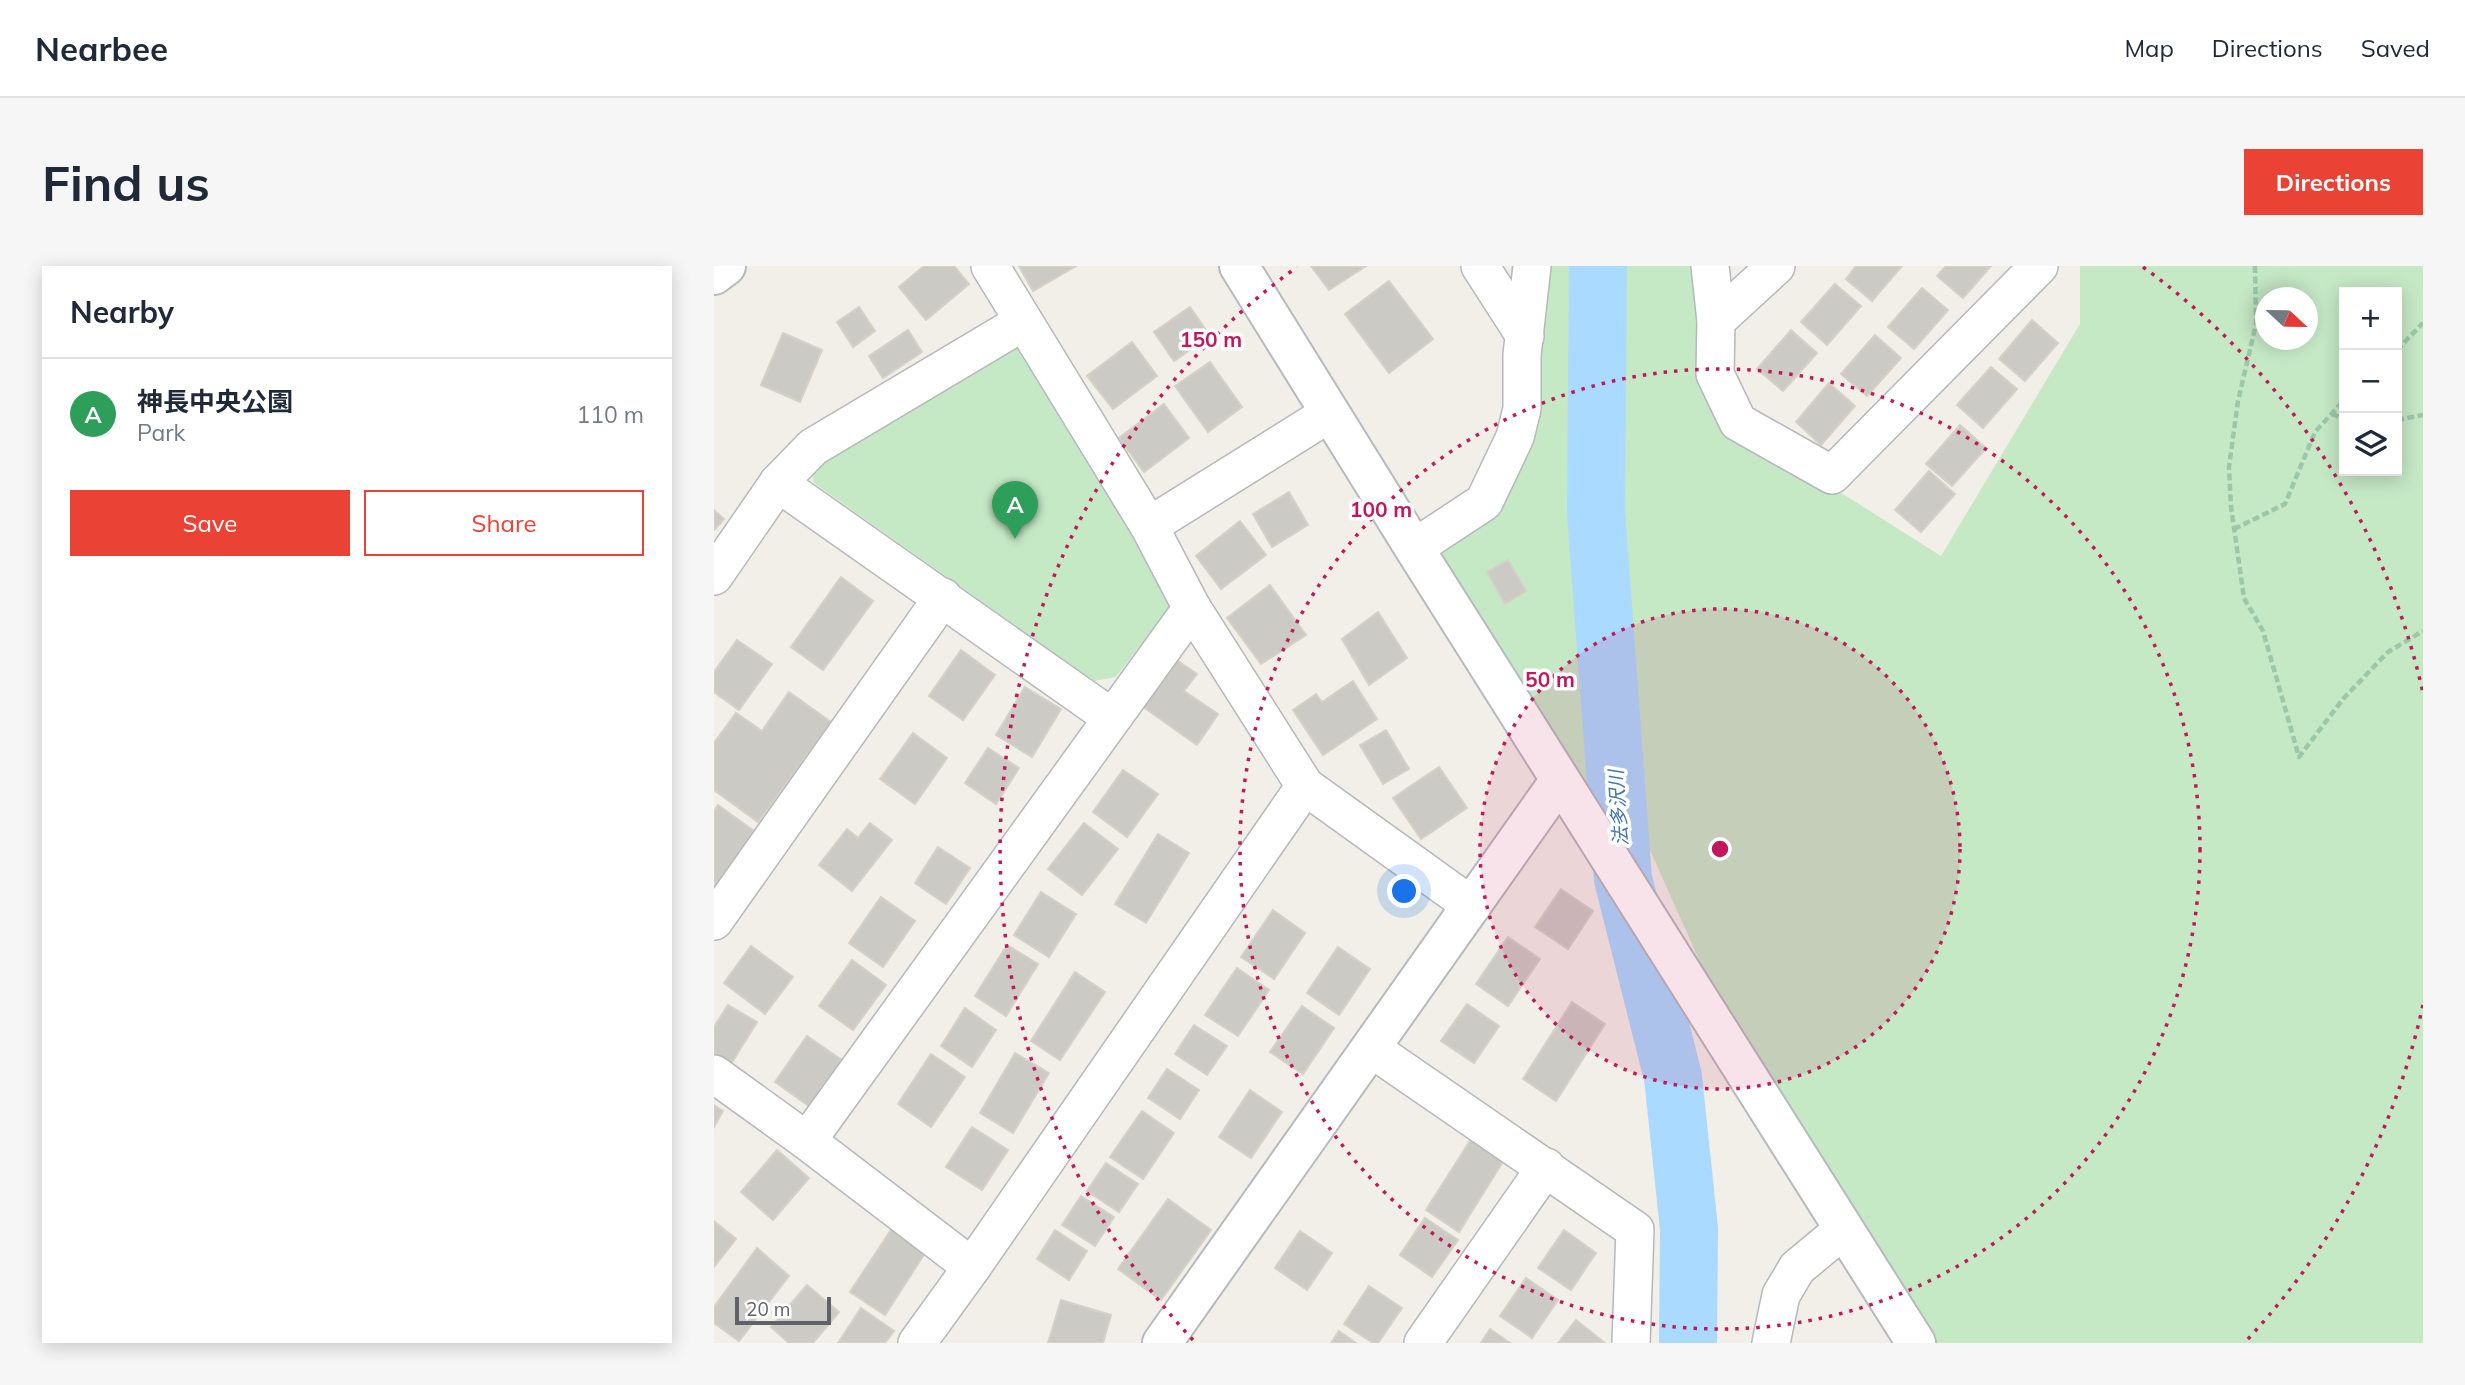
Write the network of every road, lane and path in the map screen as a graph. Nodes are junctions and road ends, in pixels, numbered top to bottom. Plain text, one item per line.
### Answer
1 (726, 266) edge
2 (990, 266) edge
3 (1239, 266) edge
4 (1480, 266) edge
5 (1532, 266) edge
6 (1710, 266) edge
7 (1776, 266) edge
8 (2039, 266) edge
9 (2255, 266) edge
10 (714, 275) edge
11 (1716, 321) junction
12 (1023, 322) junction
13 (2423, 323) edge
14 (1525, 336) junction
15 (2402, 345) edge
16 (2339, 406) edge
17 (1330, 414) junction
18 (2332, 414) junction
19 (2423, 415) edge
20 (2339, 417) edge
21 (2402, 419) edge
22 (778, 483) junction
23 (1149, 526) junction
24 (2234, 529) junction
25 (1414, 548) junction
26 (714, 576) edge
27 (943, 597) junction
28 (1192, 608) junction
29 (2423, 631) edge
30 (1111, 718) junction
31 (1561, 781) junction
32 (1305, 786) junction
33 (1472, 906) junction
34 (714, 921) edge
35 (1372, 1049) junction
36 (714, 1074) edge
37 (807, 1142) junction
38 (1546, 1167) junction
39 (1844, 1228) junction
40 (972, 1267) junction
41 (917, 1343) edge
42 (1162, 1343) edge
43 (1423, 1343) edge
44 (1631, 1343) edge
45 (1772, 1343) edge
46 (1916, 1343) edge

1 - 10 street
2 - 12 street
3 - 17 street
4 - 14 street
5 - 14 street
6 - 11 street
7 - 11 street
8 - 11 street
9 - 24 path
12 - 22 street
12 - 23 street
13 - 15 path
14 - 25 street
16 - 18 path
17 - 23 street
17 - 25 street
18 - 20 path
18 - 24 path
19 - 21 path
22 - 26 street
22 - 27 street
23 - 28 street
24 - 29 path
25 - 31 street
27 - 30 street
27 - 34 street
28 - 30 street
28 - 32 street
30 - 37 street
31 - 33 street
31 - 39 street
32 - 33 street
32 - 40 street
33 - 35 street
35 - 38 street
35 - 42 street
36 - 37 street
37 - 40 street
38 - 43 street
38 - 44 street
39 - 45 street
39 - 46 street
40 - 41 street

